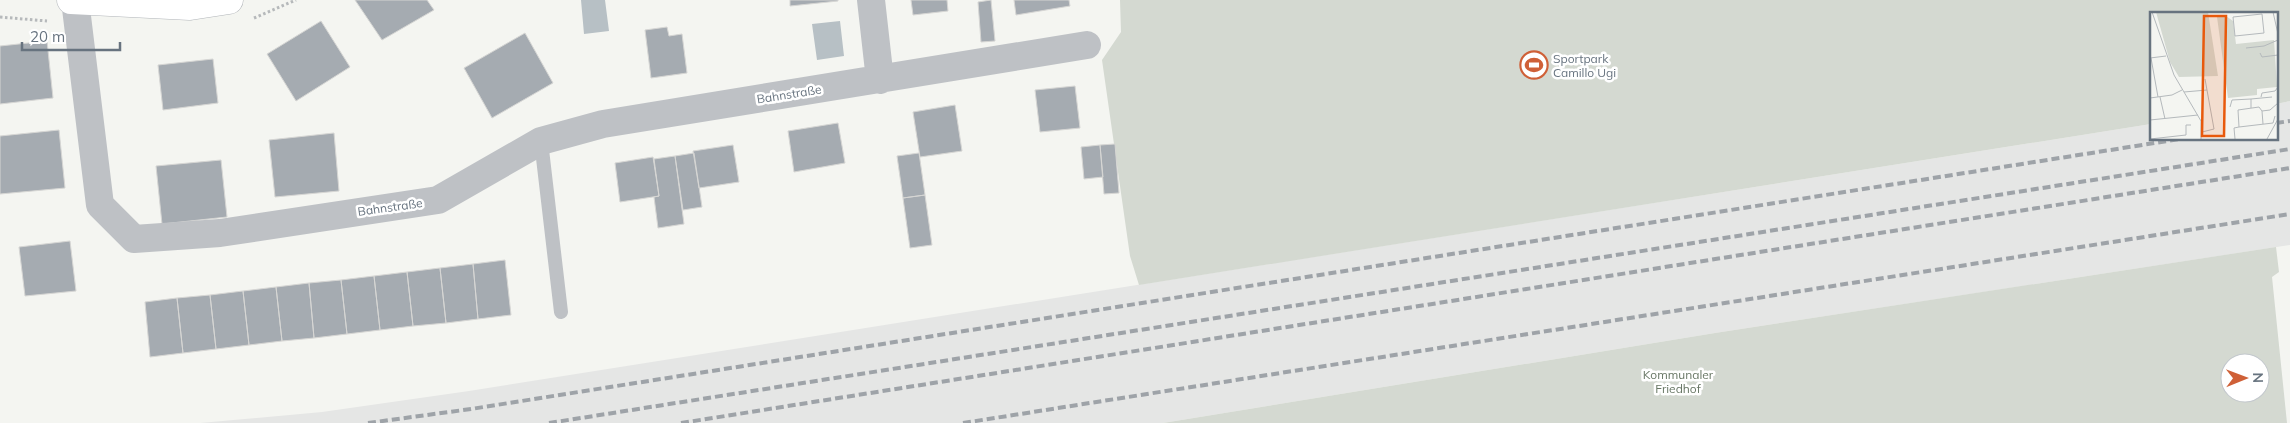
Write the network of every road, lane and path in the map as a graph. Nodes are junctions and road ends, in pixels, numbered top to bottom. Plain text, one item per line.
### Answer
1 (71, 0) edge
2 (75, 0) edge
3 (229, 0) edge
4 (871, 0) edge
5 (1087, 45) dead end
6 (880, 80) junction
7 (541, 142) junction
8 (561, 312) dead end

1 - 2 street
2 - 3 street
2 - 7 street, Bahnstraße
4 - 6 street
5 - 6 street, Bahnstraße
6 - 7 street, Bahnstraße
7 - 8 lane

